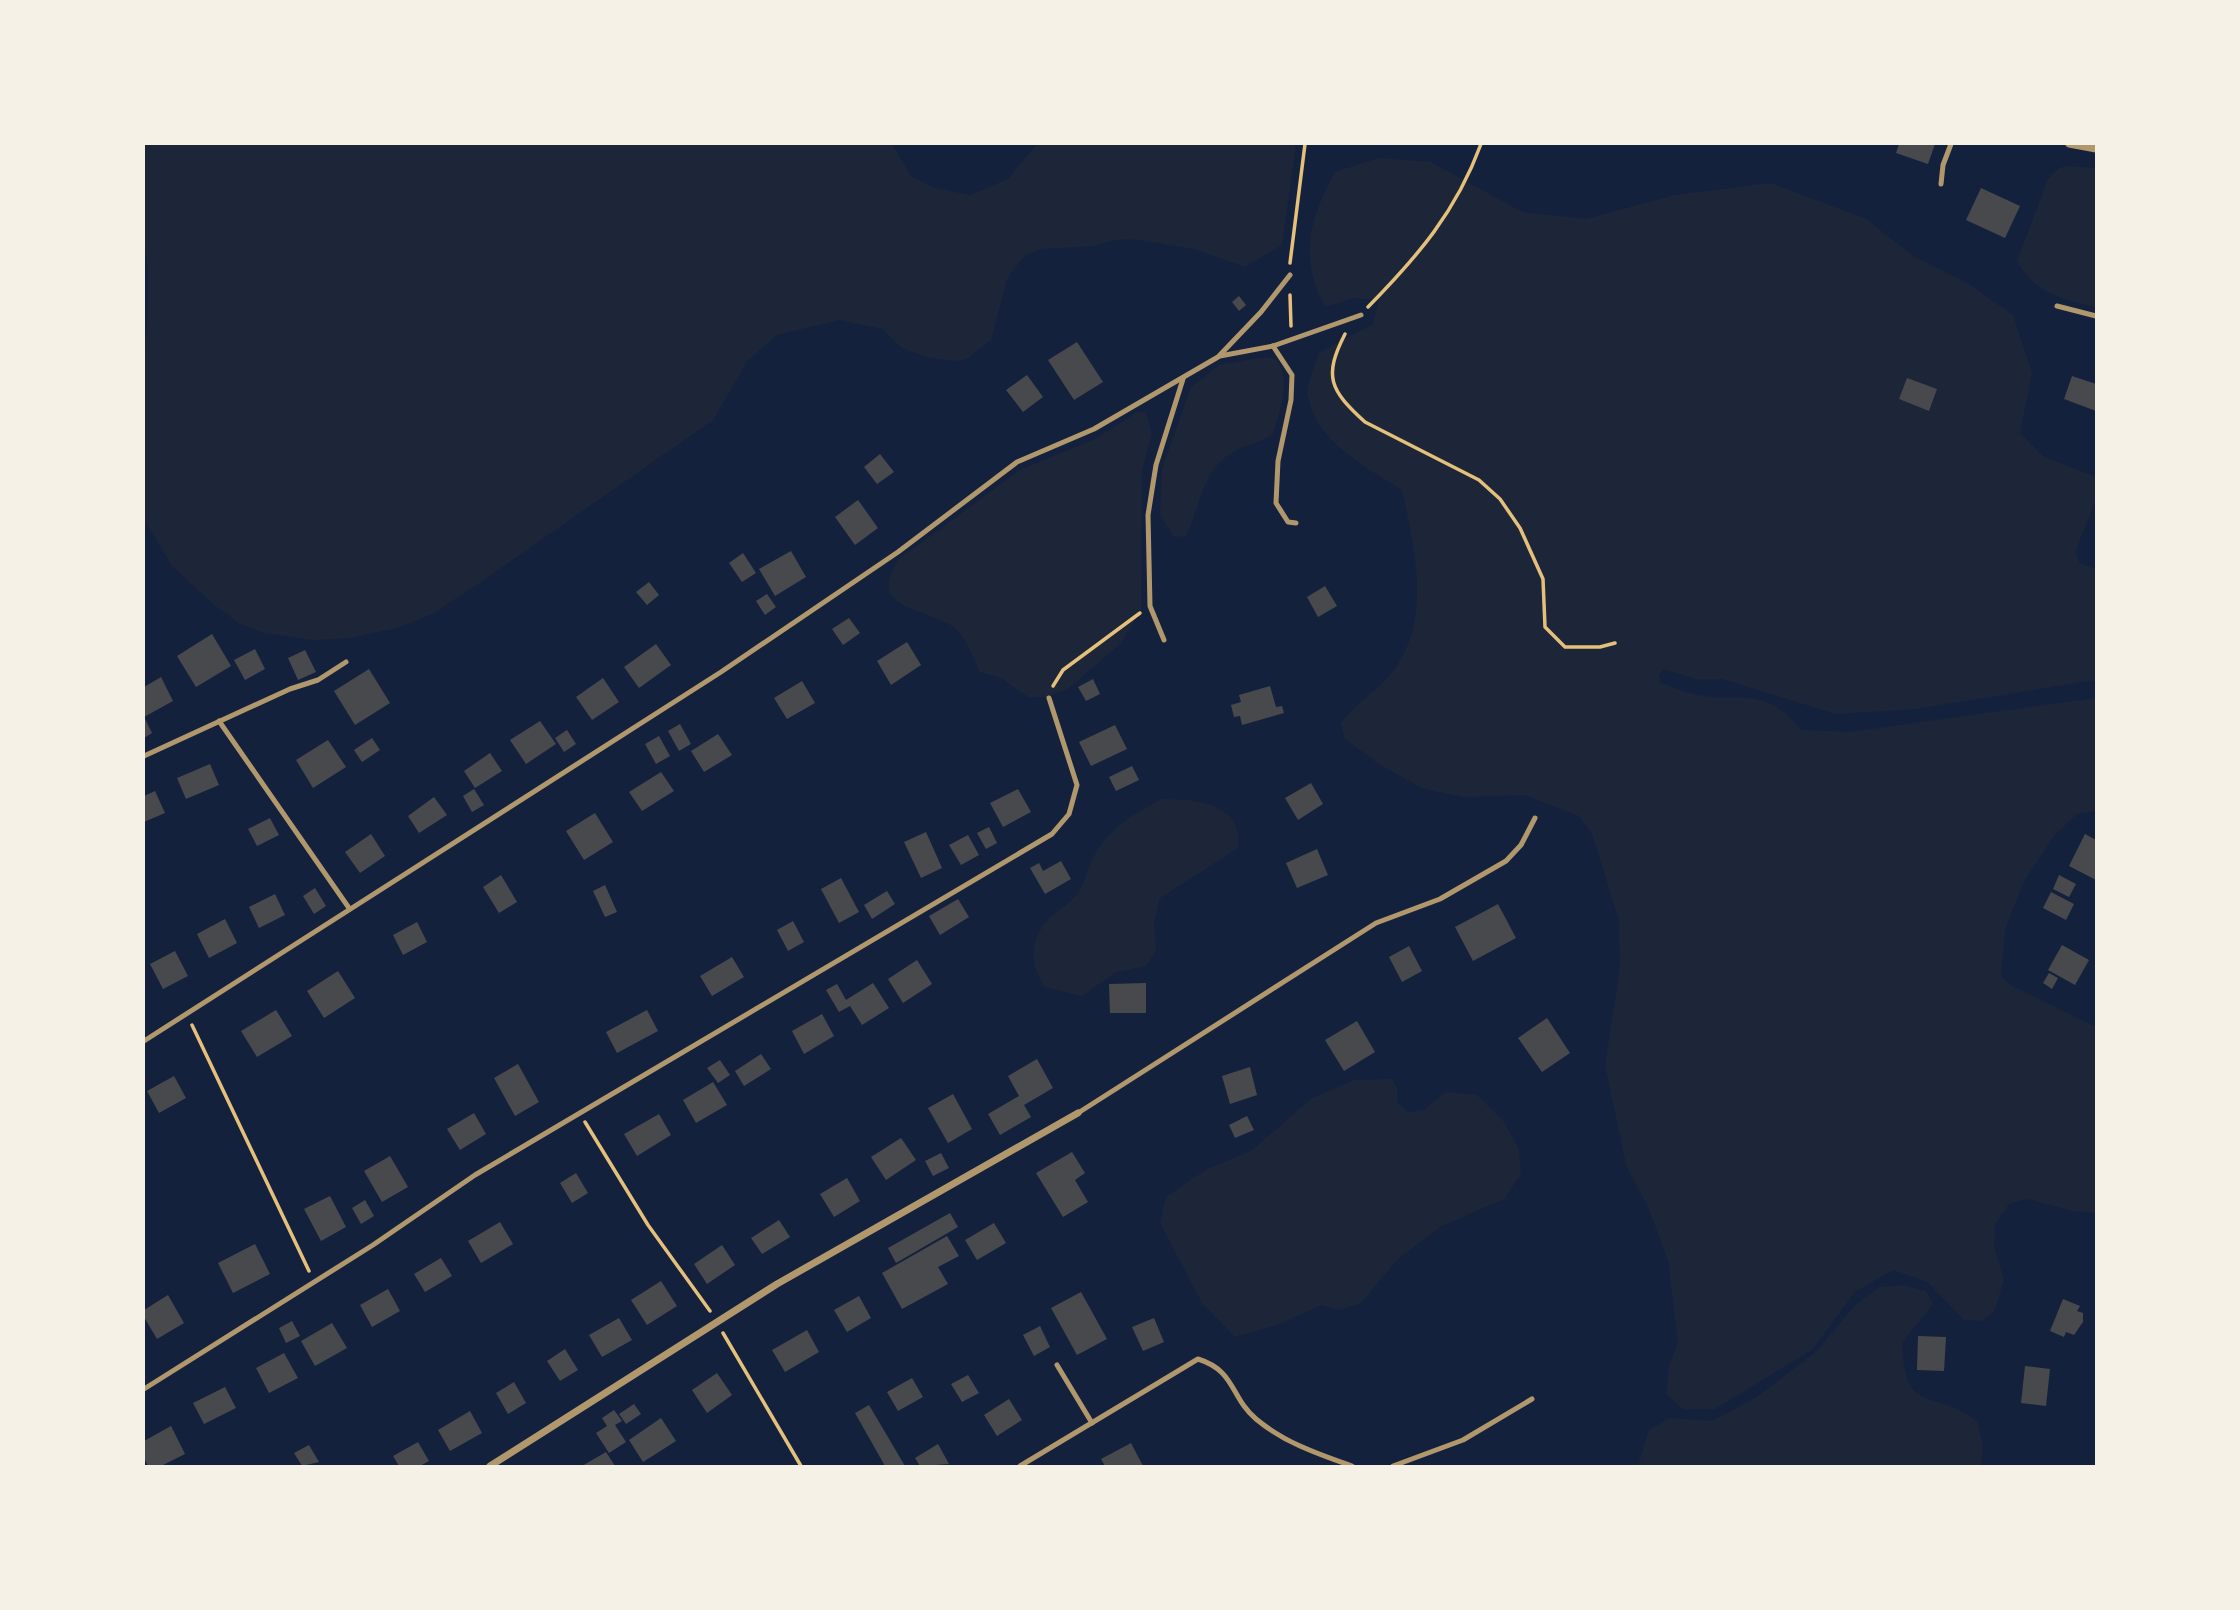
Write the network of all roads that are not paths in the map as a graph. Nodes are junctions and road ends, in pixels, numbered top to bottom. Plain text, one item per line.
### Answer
1 (1951, 144) edge
2 (2069, 144) edge
3 (2096, 149) edge
4 (1941, 184) dead end
5 (1290, 275) road end
6 (2057, 306) dead end
7 (1361, 315) road end
8 (2096, 316) edge
9 (1273, 346) junction
10 (1218, 357) junction
11 (1183, 379) junction
12 (1296, 523) dead end
13 (1164, 640) dead end
14 (346, 662) dead end
15 (1049, 698) road end
16 (219, 720) junction
17 (144, 756) edge
18 (1535, 818) dead end
19 (349, 908) junction
20 (144, 1041) edge
21 (1078, 1113) joint
22 (1057, 1365) dead end
23 (144, 1389) edge
24 (1532, 1399) dead end
25 (1091, 1423) junction
26 (490, 1466) edge
27 (1020, 1466) edge
28 (1352, 1466) edge
29 (1393, 1466) edge

1 - 4 lane
2 - 3 street
5 - 10 lane
6 - 8 lane
7 - 9 lane
9 - 10 lane
9 - 12 lane
10 - 11 lane
11 - 13 lane
11 - 19 lane
14 - 16 lane
15 - 23 lane
16 - 17 lane
16 - 19 lane
18 - 21 lane
19 - 20 lane
21 - 26 street
22 - 25 lane
24 - 29 lane
25 - 27 lane
25 - 28 lane

